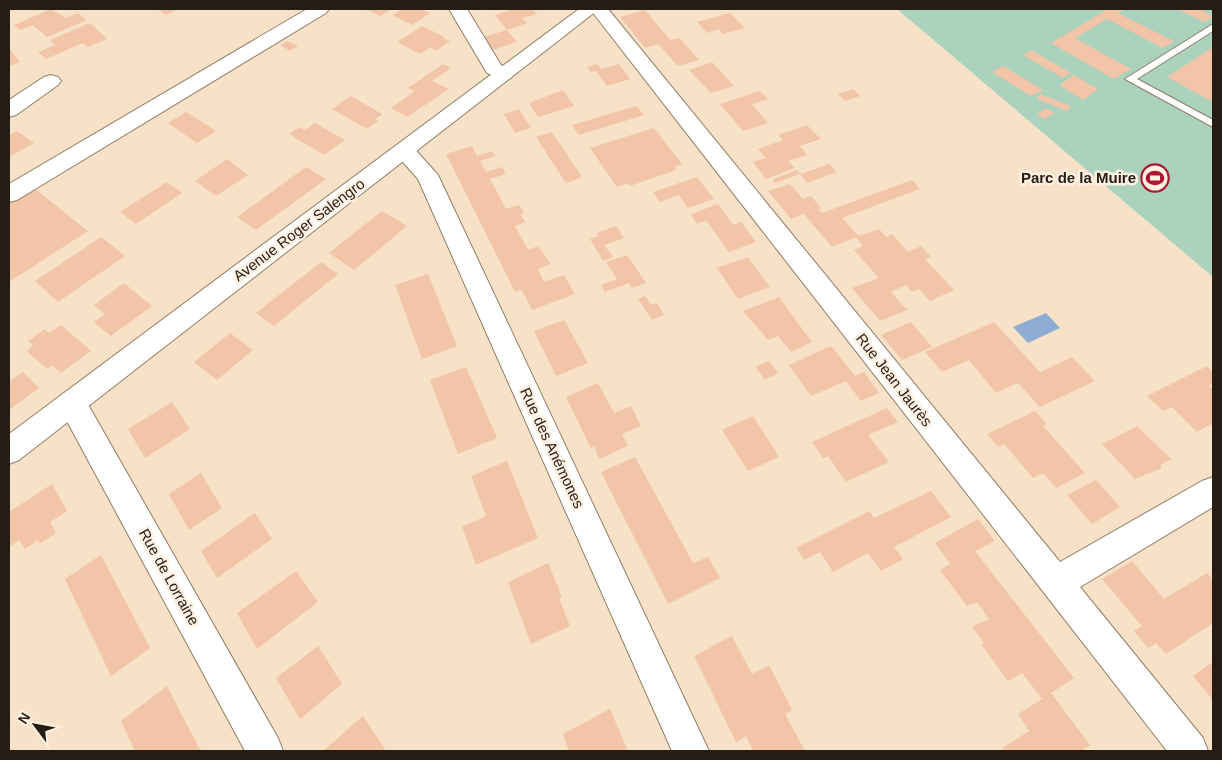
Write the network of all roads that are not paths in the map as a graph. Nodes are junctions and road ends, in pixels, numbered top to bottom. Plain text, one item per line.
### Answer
1 (320, 9) edge
2 (458, 9) edge
3 (590, 9) edge
4 (599, 9) edge
5 (1213, 27) edge
6 (504, 74) junction
7 (51, 81) dead end
8 (9, 110) edge
9 (1213, 124) edge
10 (404, 151) junction
11 (9, 194) edge
12 (72, 402) junction
13 (9, 451) edge
14 (1213, 491) edge
15 (1055, 583) junction
16 (265, 751) edge
17 (691, 751) edge
18 (1190, 751) edge

1 - 11 street
2 - 6 street
3 - 6 street, Avenue Roger Salengro
4 - 15 street, Rue Jean Jaurès
5 - 9 lane
6 - 10 street, Avenue Roger Salengro
7 - 8 street
10 - 12 street, Avenue Roger Salengro
10 - 17 street, Rue des Anémones
12 - 13 street, Avenue Roger Salengro
12 - 16 street, Rue de Lorraine
14 - 15 street
15 - 18 street, Rue Jean Jaurès

